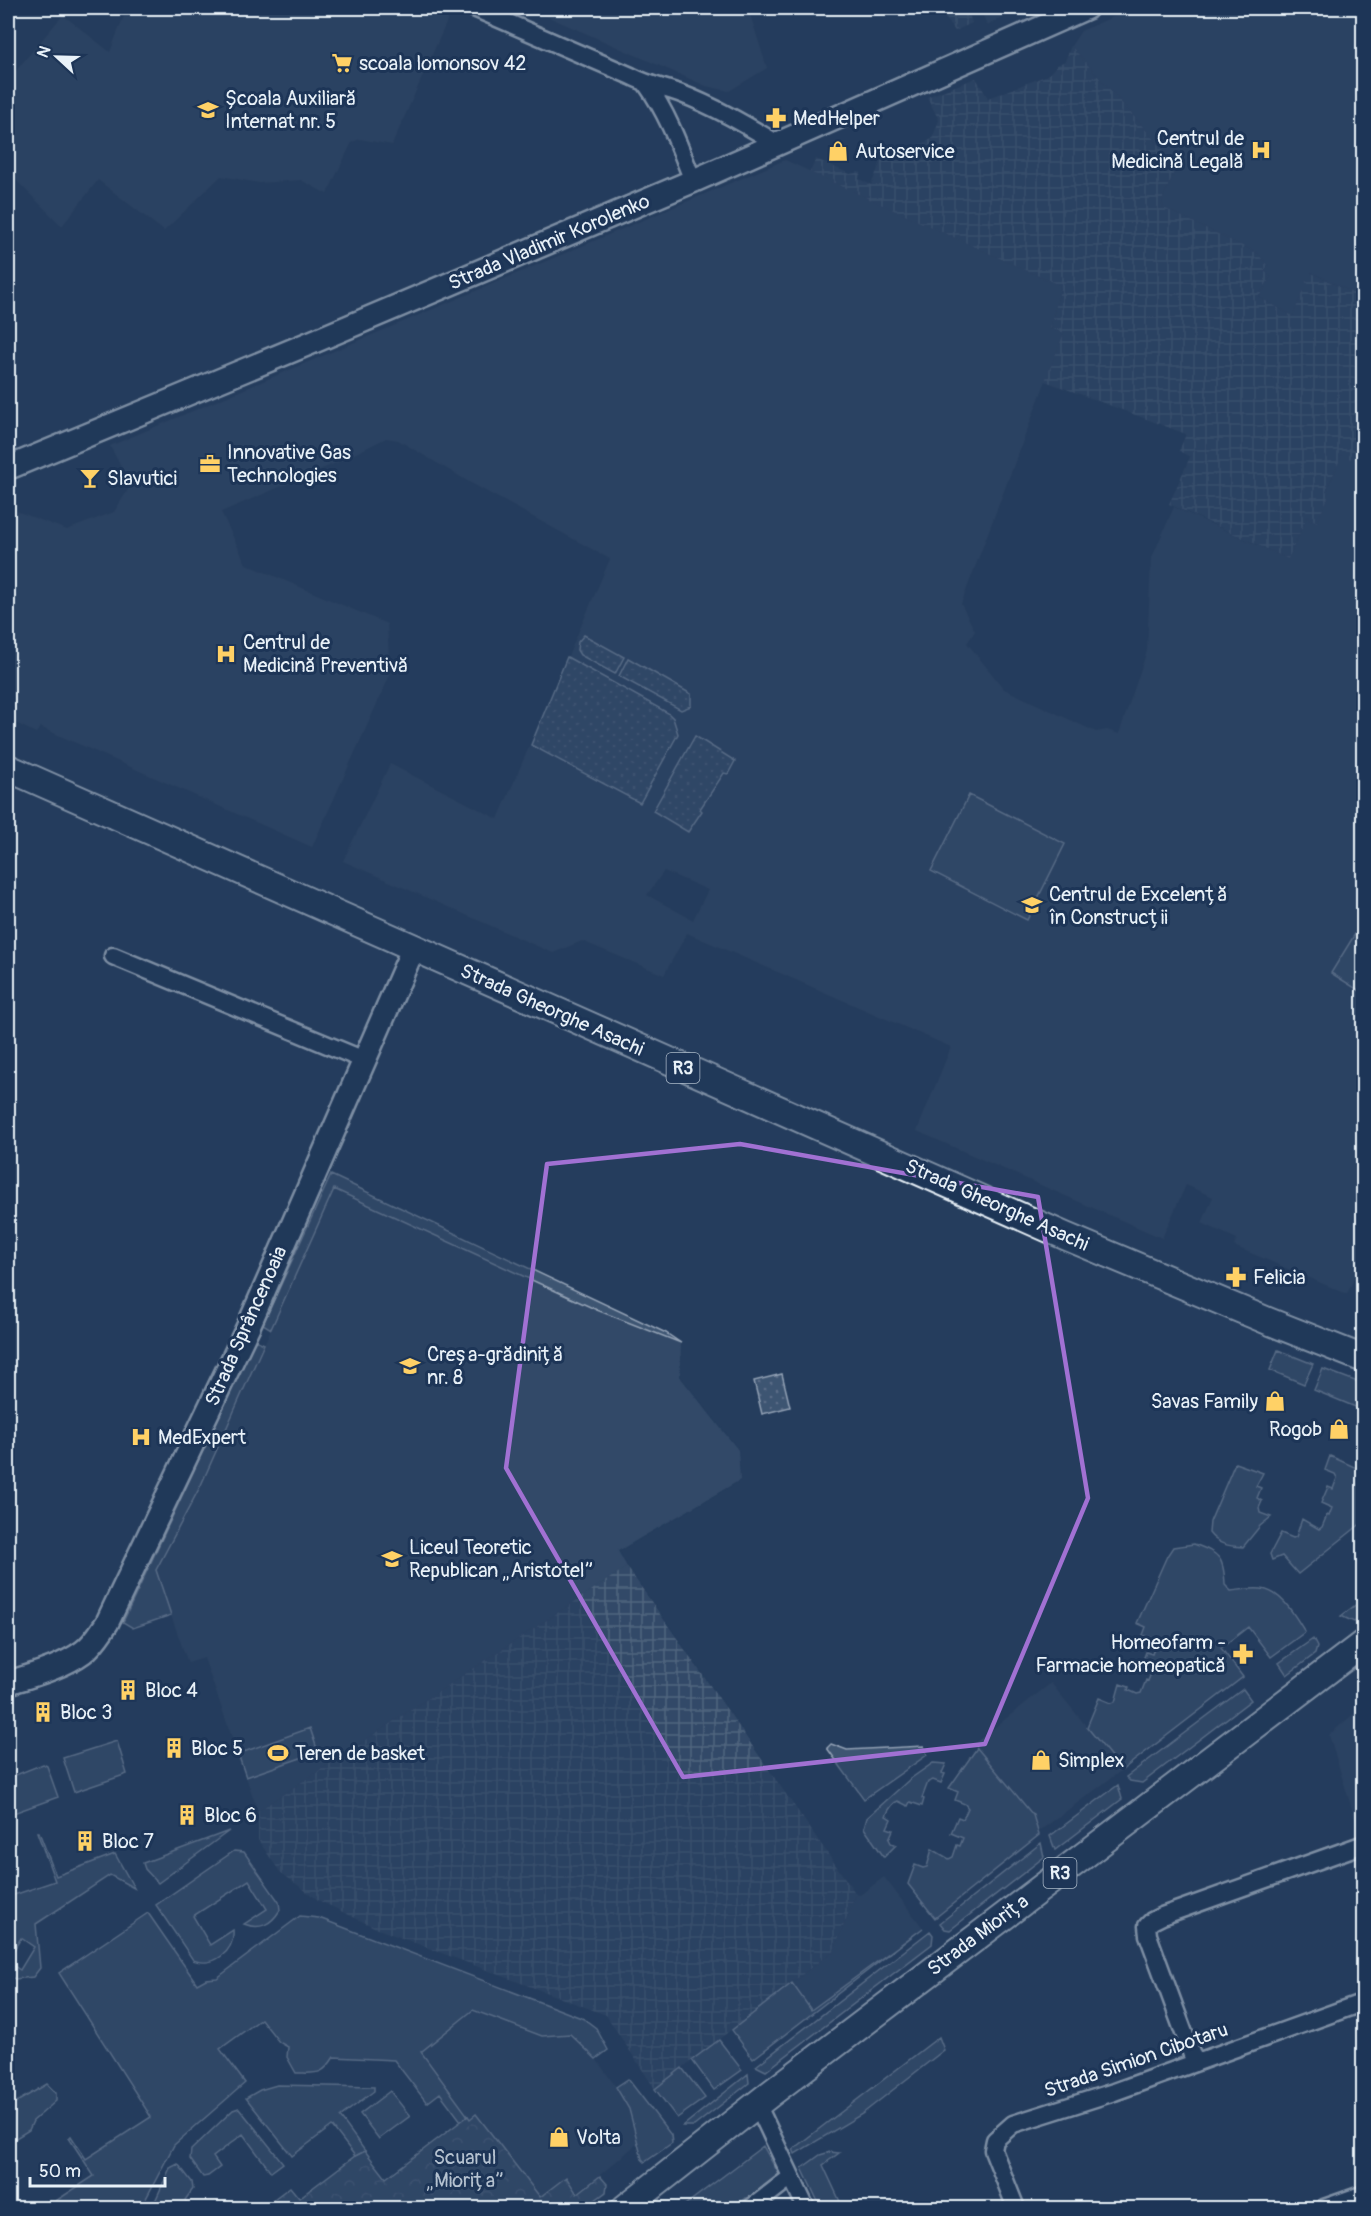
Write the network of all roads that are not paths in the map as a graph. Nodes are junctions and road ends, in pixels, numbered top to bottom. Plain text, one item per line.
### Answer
1 (474, 8) edge
2 (1086, 8) edge
3 (647, 85) junction
4 (778, 144) junction
5 (693, 181) junction
6 (8, 468) edge
7 (8, 768) edge
8 (413, 949) junction
9 (113, 956) dead end
10 (364, 1060) junction
11 (1364, 1359) edge
12 (1364, 1643) edge
13 (8, 1683) edge
14 (1364, 1844) edge
15 (1364, 2002) edge
16 (1195, 2063) junction
17 (757, 2103) junction
18 (791, 2177) junction
19 (1364, 2194) edge
20 (625, 2208) edge
21 (751, 2208) edge
22 (806, 2208) edge
23 (1016, 2208) edge
24 (1324, 2208) edge

1 - 3 street
2 - 4 main road, Strada Vladimir Korolenko
3 - 4 street
3 - 5 street
4 - 5 main road, Strada Vladimir Korolenko
5 - 6 main road, Strada Vladimir Korolenko
7 - 8 main road, Strada Gheorghe Asachi / R3
8 - 10 main road, Strada Sprâncenoaia
8 - 11 main road, Strada Gheorghe Asachi / R3
9 - 10 street
10 - 13 main road, Strada Sprâncenoaia
12 - 17 main road, Strada Miorița / R3
14 - 16 street
15 - 16 street, Strada Simion Cibotaru
16 - 23 street, Strada Simion Cibotaru
17 - 18 street
17 - 20 main road, Strada Miorița / R3
18 - 21 street
18 - 22 street
19 - 24 street

